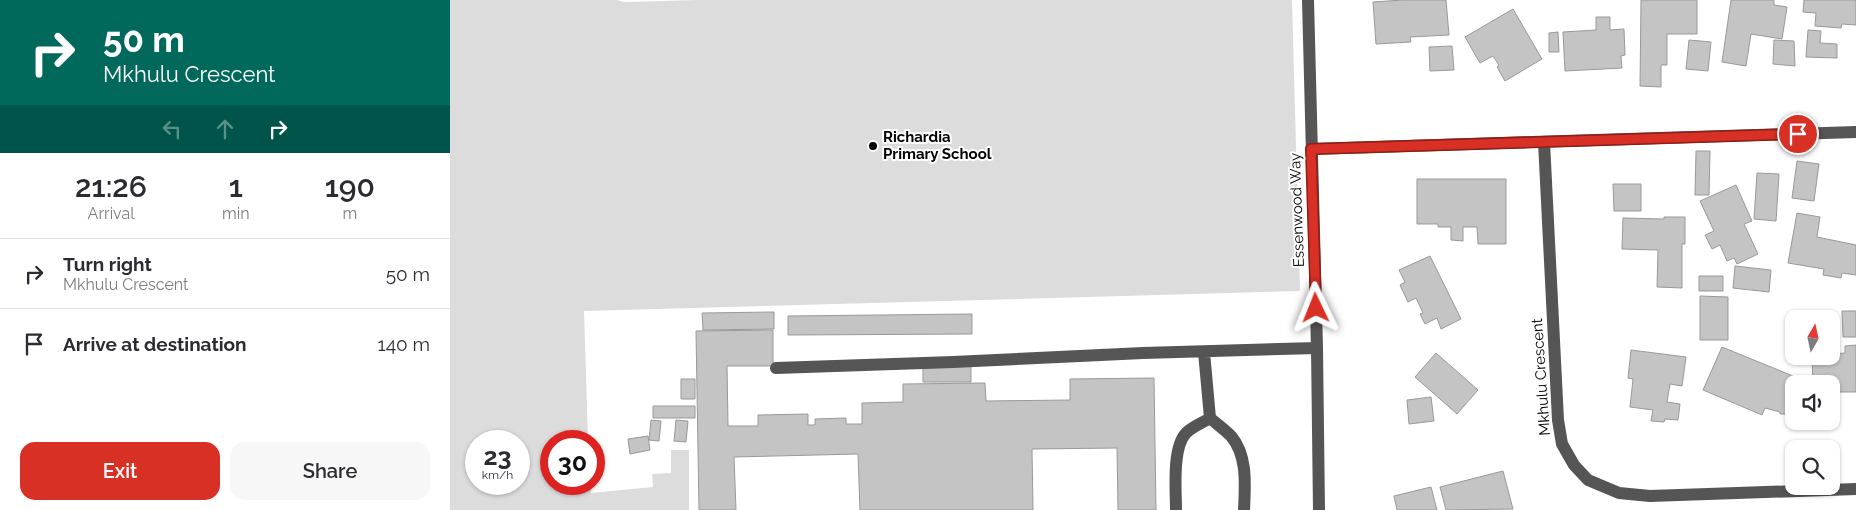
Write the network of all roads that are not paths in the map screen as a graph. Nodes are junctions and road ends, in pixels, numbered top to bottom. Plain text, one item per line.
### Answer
1 (1308, 0) edge
2 (1856, 132) edge
3 (1544, 142) junction
4 (1311, 149) junction
5 (1317, 348) junction
6 (1204, 352) junction
7 (776, 368) dead end
8 (1210, 418) junction
9 (1856, 489) edge
10 (1176, 510) edge
11 (1244, 510) edge
12 (1319, 510) edge

1 - 4 street, Essenwood Way
2 - 3 street
3 - 4 street
3 - 9 street, Mkhulu Crescent
4 - 5 street, Essenwood Way
5 - 6 street
5 - 12 street, Essenwood Way
6 - 7 street
6 - 8 street
8 - 10 street
8 - 11 street

